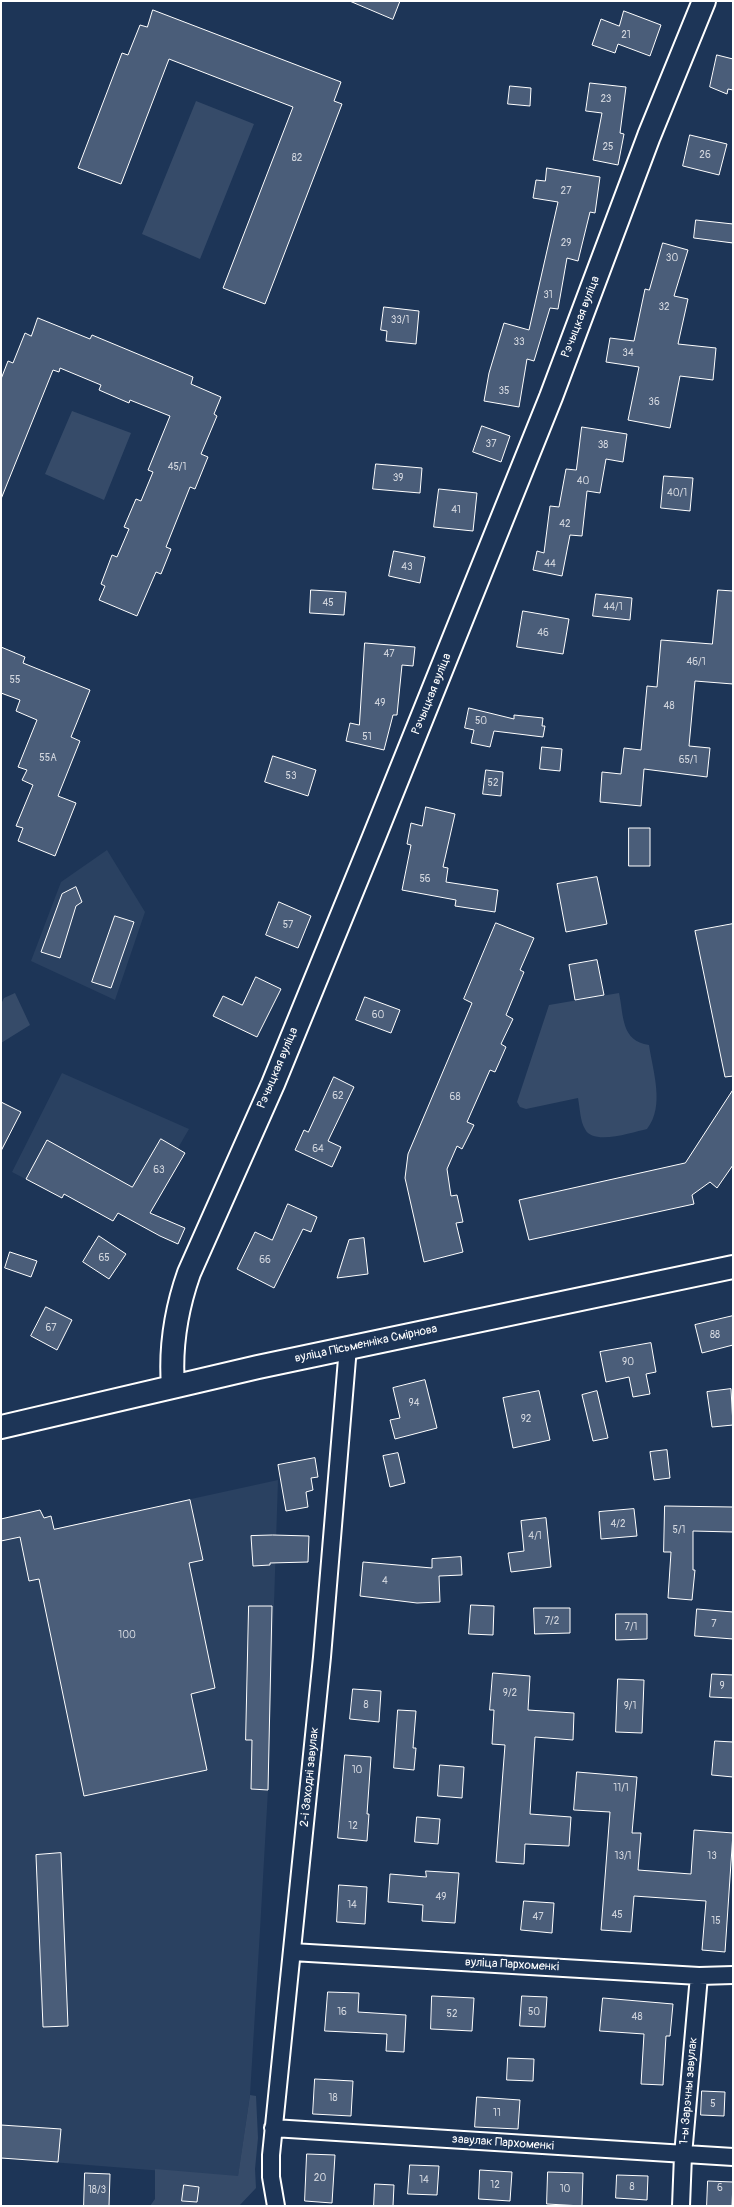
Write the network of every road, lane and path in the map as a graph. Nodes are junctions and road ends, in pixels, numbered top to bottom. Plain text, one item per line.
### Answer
1 (704, 1) edge
2 (733, 1267) edge
3 (348, 1347) junction
4 (173, 1386) junction
5 (1, 1427) edge
6 (292, 1952) junction
7 (733, 1975) edge
8 (699, 1976) junction
9 (273, 2128) junction
10 (683, 2155) junction
11 (733, 2157) edge
12 (276, 2206) edge
13 (680, 2206) edge

1 - 4 main road, Рэчыцкая вуліца
2 - 3 main road, вуліца Пісьменніка Смірнова
3 - 4 main road, вуліца Пісьменніка Смірнова
3 - 6 street, 2-і Заходні завулак
4 - 5 main road, вуліца Пісьменніка Смірнова
6 - 8 street, вуліца Пархоменкі
6 - 9 street, 2-і Заходні завулак
7 - 8 street, вуліца Пархоменкі
8 - 10 street, 1-ы Зарэчны завулак
9 - 10 street, завулак Пархоменкі
9 - 12 street, 2-і Заходні завулак
10 - 11 street, завулак Пархоменкі
10 - 13 street, 1-ы Зарэчны завулак

